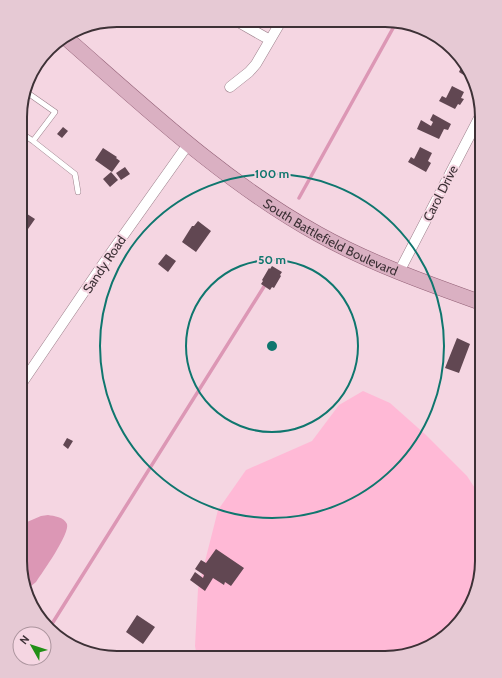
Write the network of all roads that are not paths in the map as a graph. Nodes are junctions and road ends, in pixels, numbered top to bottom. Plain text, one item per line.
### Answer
1 (247, 27) edge
2 (277, 27) edge
3 (270, 40) junction
4 (69, 41) edge
5 (230, 87) dead end
6 (30, 94) edge
7 (475, 126) edge
8 (27, 137) edge
9 (33, 141) junction
10 (189, 143) junction
11 (78, 192) dead end
12 (399, 272) junction
13 (475, 300) edge
14 (27, 376) edge

1 - 3 street
2 - 3 street
3 - 5 street
4 - 10 main road, South Battlefield Boulevard
6 - 9 lane
7 - 12 street, Carol Drive
8 - 9 lane
9 - 11 lane
10 - 12 main road, South Battlefield Boulevard
10 - 14 street, Sandy Road
12 - 13 main road, South Battlefield Boulevard

